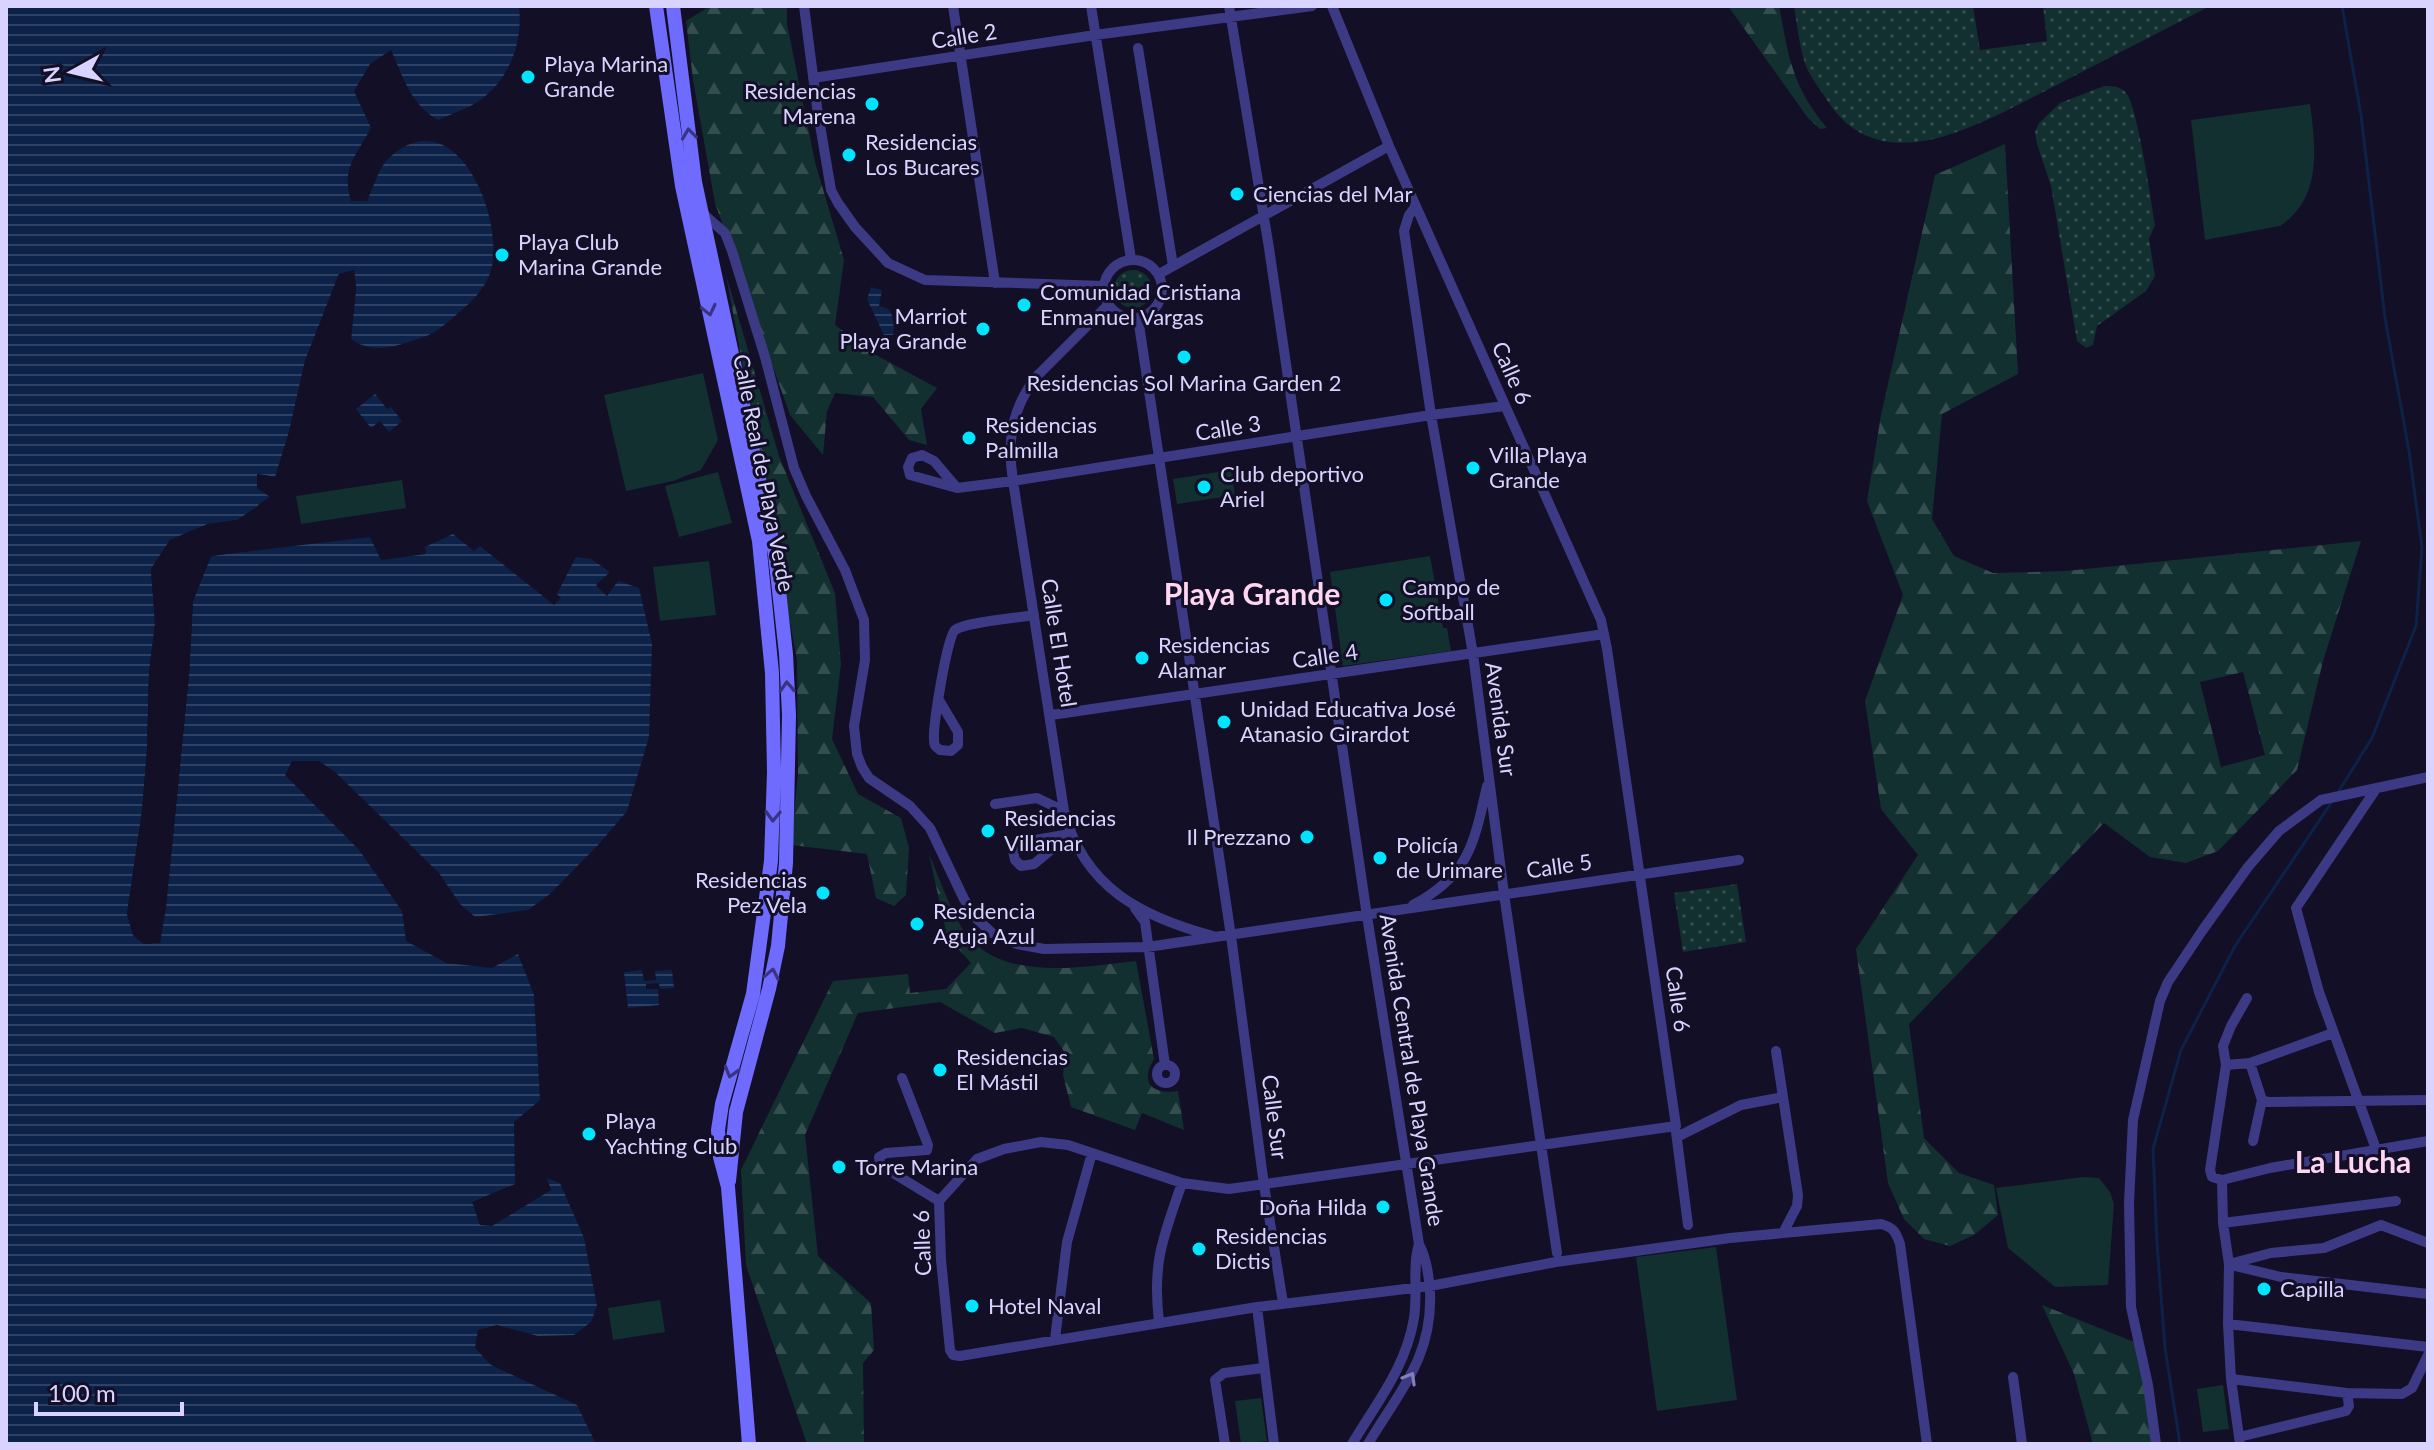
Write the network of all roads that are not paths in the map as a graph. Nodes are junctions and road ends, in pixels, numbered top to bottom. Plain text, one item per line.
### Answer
1 (656, 6) edge
2 (673, 6) edge
3 (804, 6) edge
4 (953, 6) edge
5 (1091, 6) edge
6 (1312, 6) edge
7 (1332, 6) edge
8 (1230, 12) edge
9 (1095, 35) junction
10 (1138, 48) dead end
11 (962, 57) junction
12 (813, 78) junction
13 (1389, 146) junction
14 (688, 184) junction
15 (1416, 206) junction
16 (693, 209) junction
17 (1263, 218) junction
18 (1131, 259) junction
19 (1173, 266) junction
20 (1159, 274) junction
21 (995, 283) junction
22 (1104, 286) junction
23 (1109, 304) junction
24 (1138, 318) junction
25 (1505, 406) junction
26 (1431, 415) junction
27 (1297, 438) junction
28 (1157, 460) junction
29 (1013, 481) junction
30 (957, 488) dead end
31 (1034, 615) junction
32 (1604, 634) junction
33 (1473, 654) junction
34 (1332, 675) junction
35 (1195, 695) junction
36 (939, 700) dead end
37 (1051, 715) junction
38 (2428, 777) edge
39 (1489, 778) junction
40 (2376, 789) junction
41 (995, 804) dead end
42 (1064, 811) junction
43 (1070, 834) junction
44 (1739, 860) dead end
45 (1640, 875) junction
46 (1504, 894) junction
47 (1133, 905) junction
48 (1404, 910) junction
49 (1367, 916) junction
50 (1225, 937) junction
51 (1147, 947) junction
52 (2247, 998) dead end
53 (2333, 1033) junction
54 (1776, 1051) dead end
55 (2250, 1063) junction
56 (1165, 1065) dead end
57 (2226, 1065) junction
58 (902, 1078) dead end
59 (1783, 1097) junction
60 (2262, 1100) junction
61 (2428, 1100) edge
62 (2360, 1102) junction
63 (1676, 1132) junction
64 (2253, 1141) dead end
65 (2428, 1141) edge
66 (1543, 1146) junction
67 (2376, 1149) junction
68 (1092, 1153) junction
69 (1407, 1166) junction
70 (2222, 1180) junction
71 (1182, 1183) junction
72 (1264, 1185) junction
73 (939, 1201) junction
74 (2396, 1201) dead end
75 (2380, 1202) junction
76 (2223, 1223) junction
77 (1688, 1225) dead end
78 (2381, 1225) junction
79 (1783, 1233) junction
80 (2428, 1243) edge
81 (1557, 1253) dead end
82 (2229, 1264) junction
83 (1422, 1270) junction
84 (1430, 1286) junction
85 (1417, 1287) junction
86 (2428, 1294) edge
87 (1283, 1303) junction
88 (1257, 1307) junction
89 (1159, 1322) junction
90 (2228, 1324) junction
91 (1055, 1339) junction
92 (2428, 1347) edge
93 (2428, 1355) edge
94 (1263, 1368) junction
95 (2013, 1377) dead end
96 (2231, 1379) junction
97 (2347, 1393) junction
98 (2240, 1441) edge
99 (749, 1444) edge
100 (1225, 1444) edge
101 (1274, 1444) edge
102 (1352, 1444) edge
103 (1368, 1444) edge
104 (1927, 1444) edge
105 (2022, 1444) edge
106 (2156, 1444) edge

1 - 14 street, Calle Real de Playa Verde
14 -> 2 street, Calle Real de Playa Verde
3 - 12 street
4 - 11 street
5 - 9 street
6 - 8 street, Calle 2
7 - 13 street, Calle 6
8 - 9 street, Calle 2
8 - 17 street, Avenida Central de Playa Grande
9 - 11 street, Calle 2
9 - 18 street
10 - 19 street
11 - 12 street, Calle 2
11 - 21 street
12 - 21 street
13 - 15 street, Calle 6
13 - 17 street
14 - 16 street, Calle Real de Playa Verde
15 - 25 street, Calle 6
15 - 26 street, Avenida Sur
16 - 51 street, Calle 5
16 - 99 street, Calle Real de Playa Verde
17 - 19 street
17 - 27 street, Avenida Central de Playa Grande
18 - 20 street
18 - 22 street
19 - 20 street
20 - 24 street
21 - 22 street
22 - 23 street
23 - 24 street
23 - 29 street, Calle El Hotel
24 - 28 street, Calle Sur
25 - 26 street, Calle 3
25 - 32 street, Calle 6
26 - 27 street, Calle 3
26 - 33 street, Avenida Sur
27 - 28 street, Calle 3
27 - 34 street, Avenida Central de Playa Grande
28 - 29 street, Calle 3
28 - 35 street, Calle Sur
29 - 30 street, Calle 3
29 - 31 street, Calle El Hotel
31 - 36 street
31 - 37 street, Calle El Hotel
32 - 33 street, Calle 4
32 - 45 street, Calle 6
33 - 34 street, Calle 4
33 - 39 street, Avenida Sur
34 - 35 street, Calle 4
34 - 49 street, Avenida Central de Playa Grande
35 - 37 street, Calle 4
35 - 50 street, Calle Sur
37 - 42 street, Calle El Hotel
38 - 40 street
39 - 46 street, Avenida Sur
39 - 48 street
40 - 53 street
40 - 106 street
41 - 42 street
42 - 43 street, Calle El Hotel
43 - 43 street
43 - 47 street, Calle El Hotel
44 - 45 street, Calle 5
45 - 46 street, Calle 5
45 - 63 street, Calle 6
46 - 48 street, Calle 5
46 - 66 street, Avenida Sur
47 - 50 street, Calle El Hotel
47 - 51 street
48 - 49 street, Calle 5
49 - 50 street, Calle 5
49 - 69 street, Avenida Central de Playa Grande
50 - 51 street, Calle 5
50 - 72 street, Calle Sur
51 - 56 street
52 - 57 street
53 - 55 street
53 - 62 street
54 - 59 street
55 - 57 street
55 - 60 street
57 - 70 street
58 - 73 street
59 - 63 street
59 - 79 street
60 - 62 street
60 - 64 street
61 - 62 street
62 - 67 street
63 - 66 street, Calle 6
63 - 77 street
65 - 67 street
66 - 69 street, Calle 6
66 - 81 street, Avenida Sur
67 - 70 street
68 - 71 street, Calle 6
68 - 73 street, Calle 6
68 - 91 street
69 - 72 street, Calle 6
69 - 83 street, Avenida Central de Playa Grande
70 - 76 street
71 - 72 street, Calle 6
71 - 89 street
72 - 87 street, Calle Sur
73 - 91 street, Calle 6
74 - 75 street
75 - 76 street
75 - 78 street
76 - 82 street
78 - 80 street
78 - 82 street
79 - 84 street
79 - 104 street
82 - 86 street
82 - 90 street
83 - 84 street
83 - 85 street, Avenida Central de Playa Grande
84 - 85 street
103 -> 84 street
85 - 87 street
85 - 102 street, Avenida Central de Playa Grande
87 - 88 street
88 - 89 street
88 - 94 street
89 - 91 street
90 - 92 street
90 - 96 street
93 - 97 street
94 - 100 street
94 - 101 street
95 - 105 street
96 - 97 street
96 - 98 street
97 - 98 street

